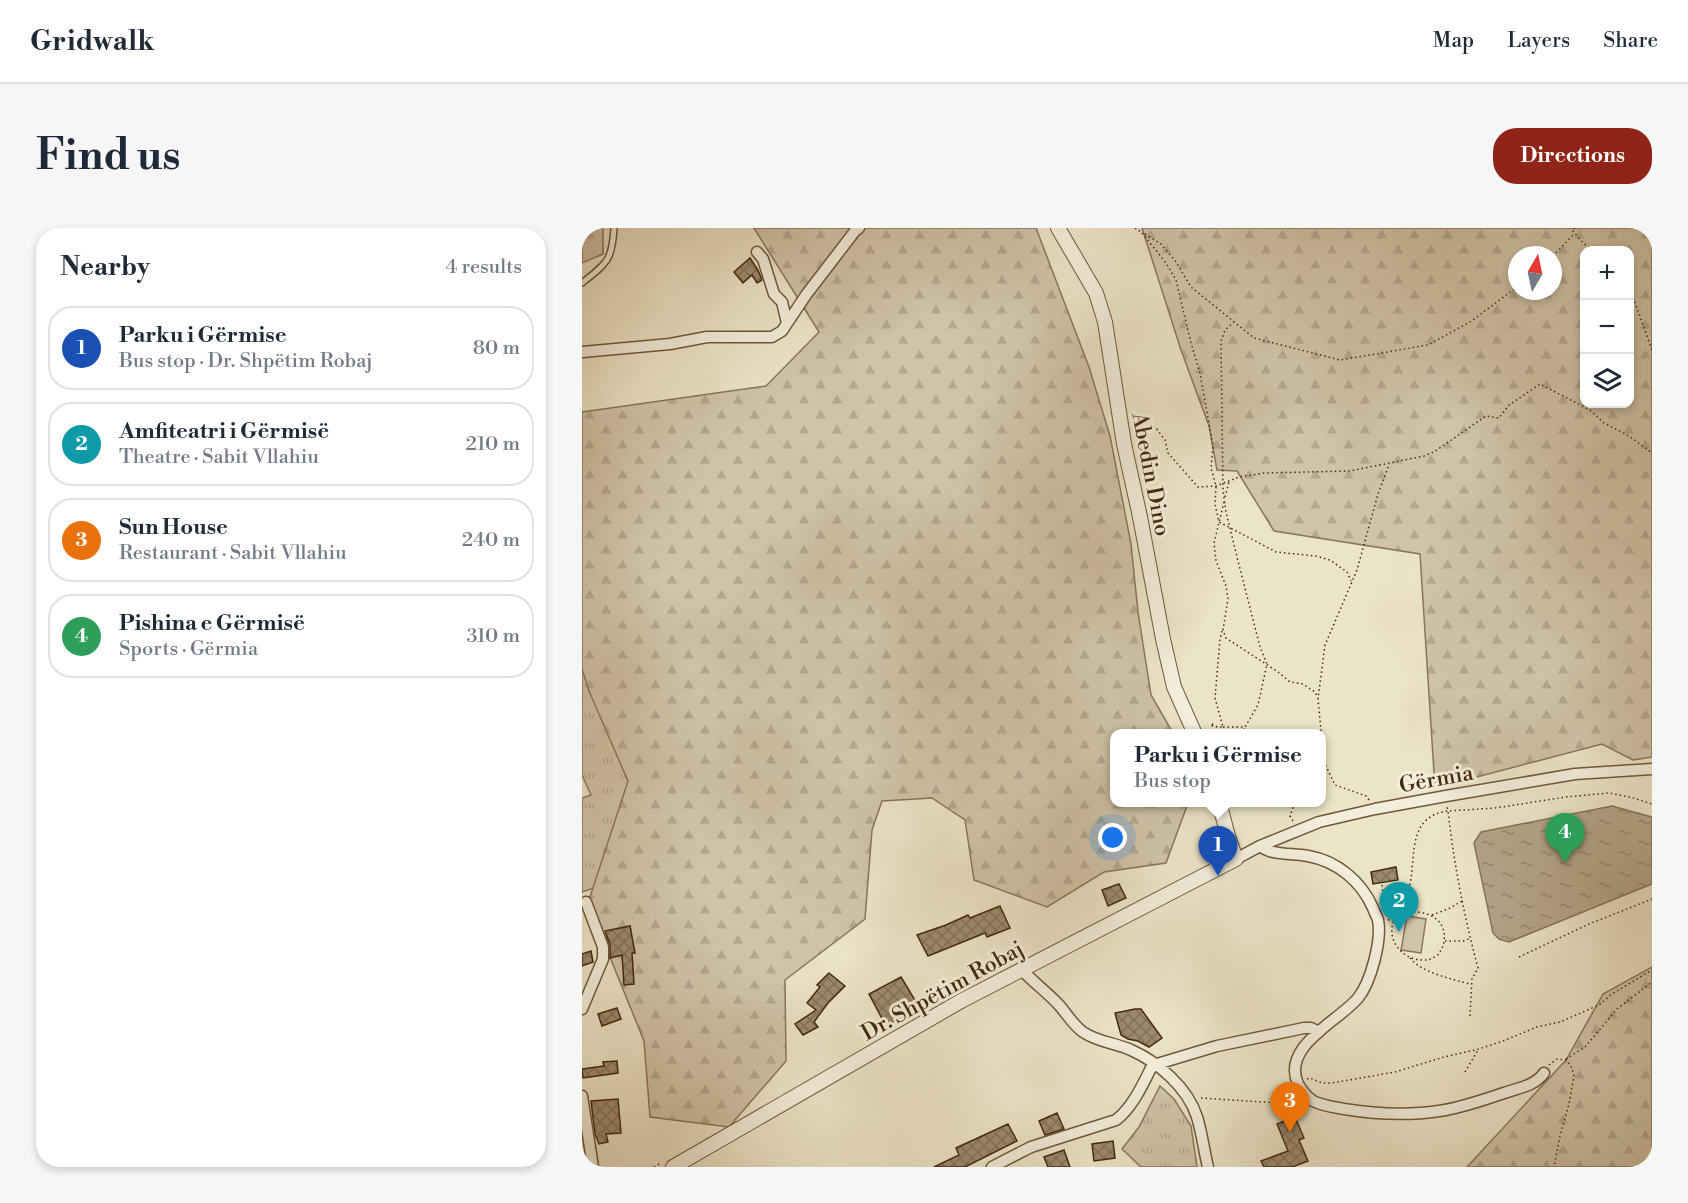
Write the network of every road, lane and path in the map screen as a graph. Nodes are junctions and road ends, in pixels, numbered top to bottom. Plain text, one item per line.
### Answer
1 (614, 228) edge
2 (859, 228) edge
3 (1058, 228) edge
4 (1135, 228) edge
5 (1575, 228) edge
6 (1142, 233) junction
7 (1575, 233) junction
8 (1562, 246) edge
9 (1588, 246) edge
10 (757, 252) dead end
11 (582, 283) edge
12 (1508, 294) edge
13 (1633, 300) edge
14 (1234, 322) junction
15 (787, 323) junction
16 (1652, 350) edge
17 (582, 352) edge
18 (1137, 418) dead end
19 (1652, 453) edge
20 (1389, 464) junction
21 (1229, 481) junction
22 (1222, 483) junction
23 (1216, 486) junction
24 (1224, 500) junction
25 (1219, 522) junction
26 (1230, 528) junction
27 (1352, 581) junction
28 (1223, 630) junction
29 (1267, 664) junction
30 (1318, 699) junction
31 (1223, 727) junction
32 (1245, 727) joint
33 (1193, 729) edge
34 (1213, 729) edge
35 (1321, 729) edge
36 (1326, 766) edge
37 (1652, 769) edge
38 (1446, 795) junction
39 (1652, 804) edge
40 (1220, 807) edge
41 (1293, 807) edge
42 (1375, 809) junction
43 (1448, 811) junction
44 (1295, 831) junction
45 (1260, 846) junction
46 (1236, 859) junction
47 (1382, 885) dead end
48 (1652, 899) edge
49 (1462, 901) junction
50 (586, 902) dead end
51 (1385, 909) dead end
52 (1431, 915) junction
53 (1400, 916) junction
54 (1395, 918) junction
55 (1378, 920) junction
56 (1470, 939) junction
57 (1445, 941) junction
58 (1519, 957) dead end
59 (1409, 958) junction
60 (1022, 970) junction
61 (1652, 970) edge
62 (1652, 982) edge
63 (1471, 985) junction
64 (582, 1009) edge
65 (1470, 1016) dead end
66 (1319, 1032) junction
67 (1479, 1049) junction
68 (1566, 1060) junction
69 (1157, 1064) junction
70 (1465, 1072) dead end
71 (1544, 1073) joint
72 (1301, 1089) junction
73 (582, 1096) edge
74 (1188, 1098) junction
75 (593, 1167) edge
76 (673, 1167) edge
77 (992, 1167) edge
78 (1208, 1167) edge
79 (1554, 1167) edge

1 - 11 lane
2 - 15 street
3 - 33 street, Abedin Dino
4 - 6 path
5 - 7 path
6 - 14 path
6 - 23 path
7 - 8 path
7 - 9 path
10 - 15 street
12 - 14 path
13 - 16 path
14 - 22 path
15 - 17 street
18 - 23 path
19 - 20 path
20 - 21 path
20 - 27 path
21 - 22 path
21 - 24 path
22 - 23 path
22 - 24 path
23 - 25 path
24 - 25 path
24 - 26 path
25 - 26 path
25 - 28 path
26 - 27 path
26 - 29 path
27 - 30 path
28 - 29 path
28 - 31 path
29 - 30 path
29 - 32 path
30 - 35 path
31 - 32 path
31 - 34 path
36 - 42 path
37 - 38 street, Gërmia
38 - 42 street, Gërmia
38 - 43 path
39 - 43 path
40 - 46 street
41 - 44 path
42 - 44 street, Gërmia
43 - 49 path
43 - 53 path
44 - 45 street, Gërmia
45 - 46 street, Gërmia
45 - 55 street
46 - 60 street, Dr. Shpëtim Robaj
47 - 51 path
48 - 58 path
49 - 52 path
49 - 56 path
50 - 64 street
52 - 53 path
52 - 57 path
53 - 54 path
54 - 55 path
54 - 59 path
55 - 66 street
56 - 57 path
56 - 63 path
57 - 59 path
59 - 63 path
60 - 69 street
60 - 76 street, Dr. Shpëtim Robaj
61 - 67 path
62 - 68 path
63 - 65 path
66 - 69 street
66 - 72 street
67 - 70 path
67 - 72 path
68 - 71 path
68 - 79 path
69 - 74 street
69 - 77 street
71 - 72 street
72 - 74 path
73 - 75 street
74 - 78 street

